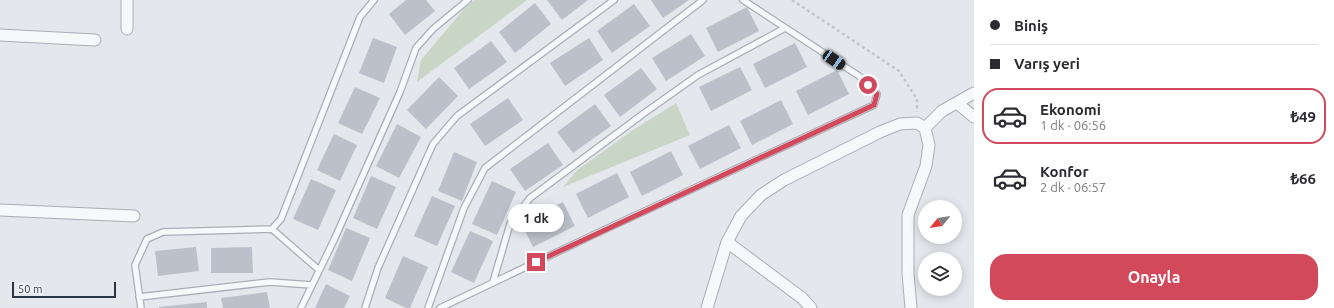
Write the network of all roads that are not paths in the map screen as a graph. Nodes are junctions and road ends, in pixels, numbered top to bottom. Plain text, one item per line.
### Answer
1 (127, 0) edge
2 (374, 0) edge
3 (468, 0) edge
4 (614, 0) edge
5 (703, 0) edge
6 (743, 0) edge
7 (785, 28) junction
8 (127, 29) dead end
9 (0, 34) edge
10 (95, 40) dead end
11 (974, 93) edge
12 (956, 103) junction
13 (974, 117) edge
14 (921, 126) junction
15 (0, 210) edge
16 (134, 216) dead end
17 (272, 229) junction
18 (727, 242) junction
19 (319, 270) junction
20 (493, 282) junction
21 (312, 285) junction
22 (139, 297) junction
23 (706, 307) edge
24 (141, 308) edge
25 (301, 308) edge
26 (365, 308) edge
27 (428, 308) edge
28 (440, 308) edge
29 (811, 308) edge
30 (911, 308) edge

1 - 8 street
2 - 17 lane
3 - 19 lane
4 - 26 lane
5 - 27 lane
6 - 7 lane
7 - 20 lane
7 - 20 lane
9 - 10 street
11 - 12 street
12 - 13 street
12 - 14 street
14 - 18 street
14 - 30 street
15 - 16 street
17 - 19 lane
17 - 22 lane
18 - 23 street
18 - 29 street
19 - 21 lane
20 - 28 lane
21 - 22 lane
21 - 25 lane
22 - 24 lane

